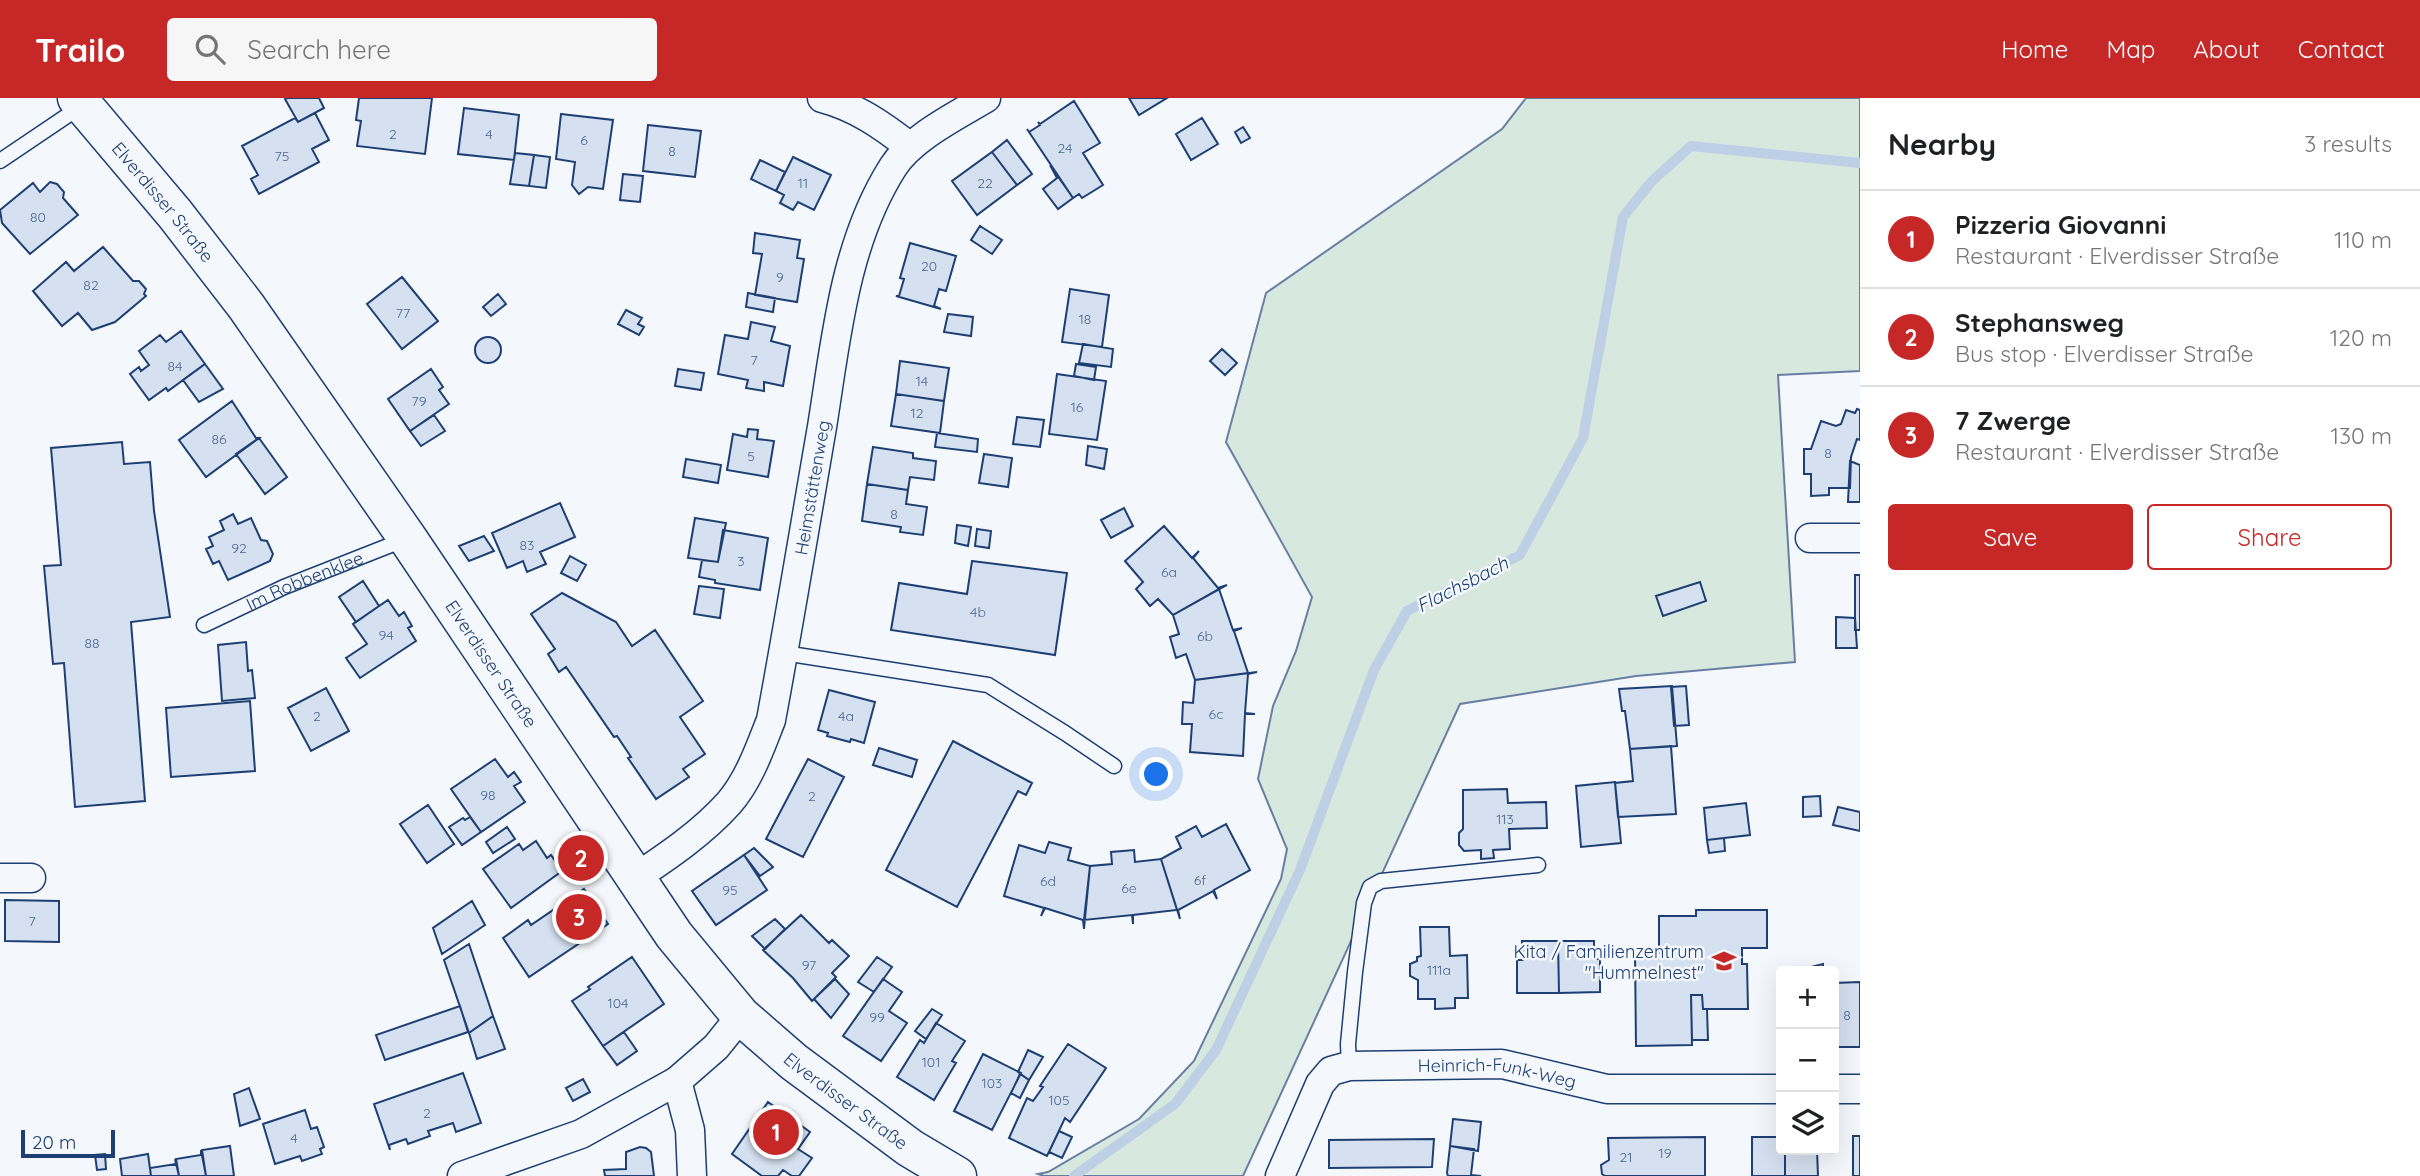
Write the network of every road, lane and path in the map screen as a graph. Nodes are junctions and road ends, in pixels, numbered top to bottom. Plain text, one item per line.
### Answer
1 (821, 98) edge
2 (986, 98) edge
3 (84, 100) edge
4 (911, 147) junction
5 (0, 161) edge
6 (408, 538) junction
7 (1810, 538) dead end
8 (1860, 538) edge
9 (204, 625) dead end
10 (783, 653) junction
11 (1114, 766) dead end
12 (1538, 865) dead end
13 (0, 877) edge
14 (31, 878) dead end
15 (635, 878) junction
16 (741, 1016) junction
17 (1349, 1066) junction
18 (677, 1081) junction
19 (1776, 1089) edge
20 (1839, 1089) edge
21 (1860, 1089) edge
22 (462, 1176) edge
23 (692, 1176) edge
24 (957, 1176) edge
25 (1280, 1176) edge

1 - 4 street
2 - 4 street, Heimstättenweg
3 - 5 lane
3 - 6 main road, Elverdisser Straße
4 - 10 street, Heimstättenweg
6 - 9 lane, Im Robbenklee
6 - 15 main road, Elverdisser Straße
7 - 8 street
10 - 11 lane
10 - 15 street, Heimstättenweg
12 - 17 lane
13 - 14 street
15 - 16 main road, Elverdisser Straße
16 - 18 street
16 - 24 main road, Elverdisser Straße
17 - 19 street, Heinrich-Funk-Weg
17 - 25 street
18 - 22 street
18 - 23 street
20 - 21 street

